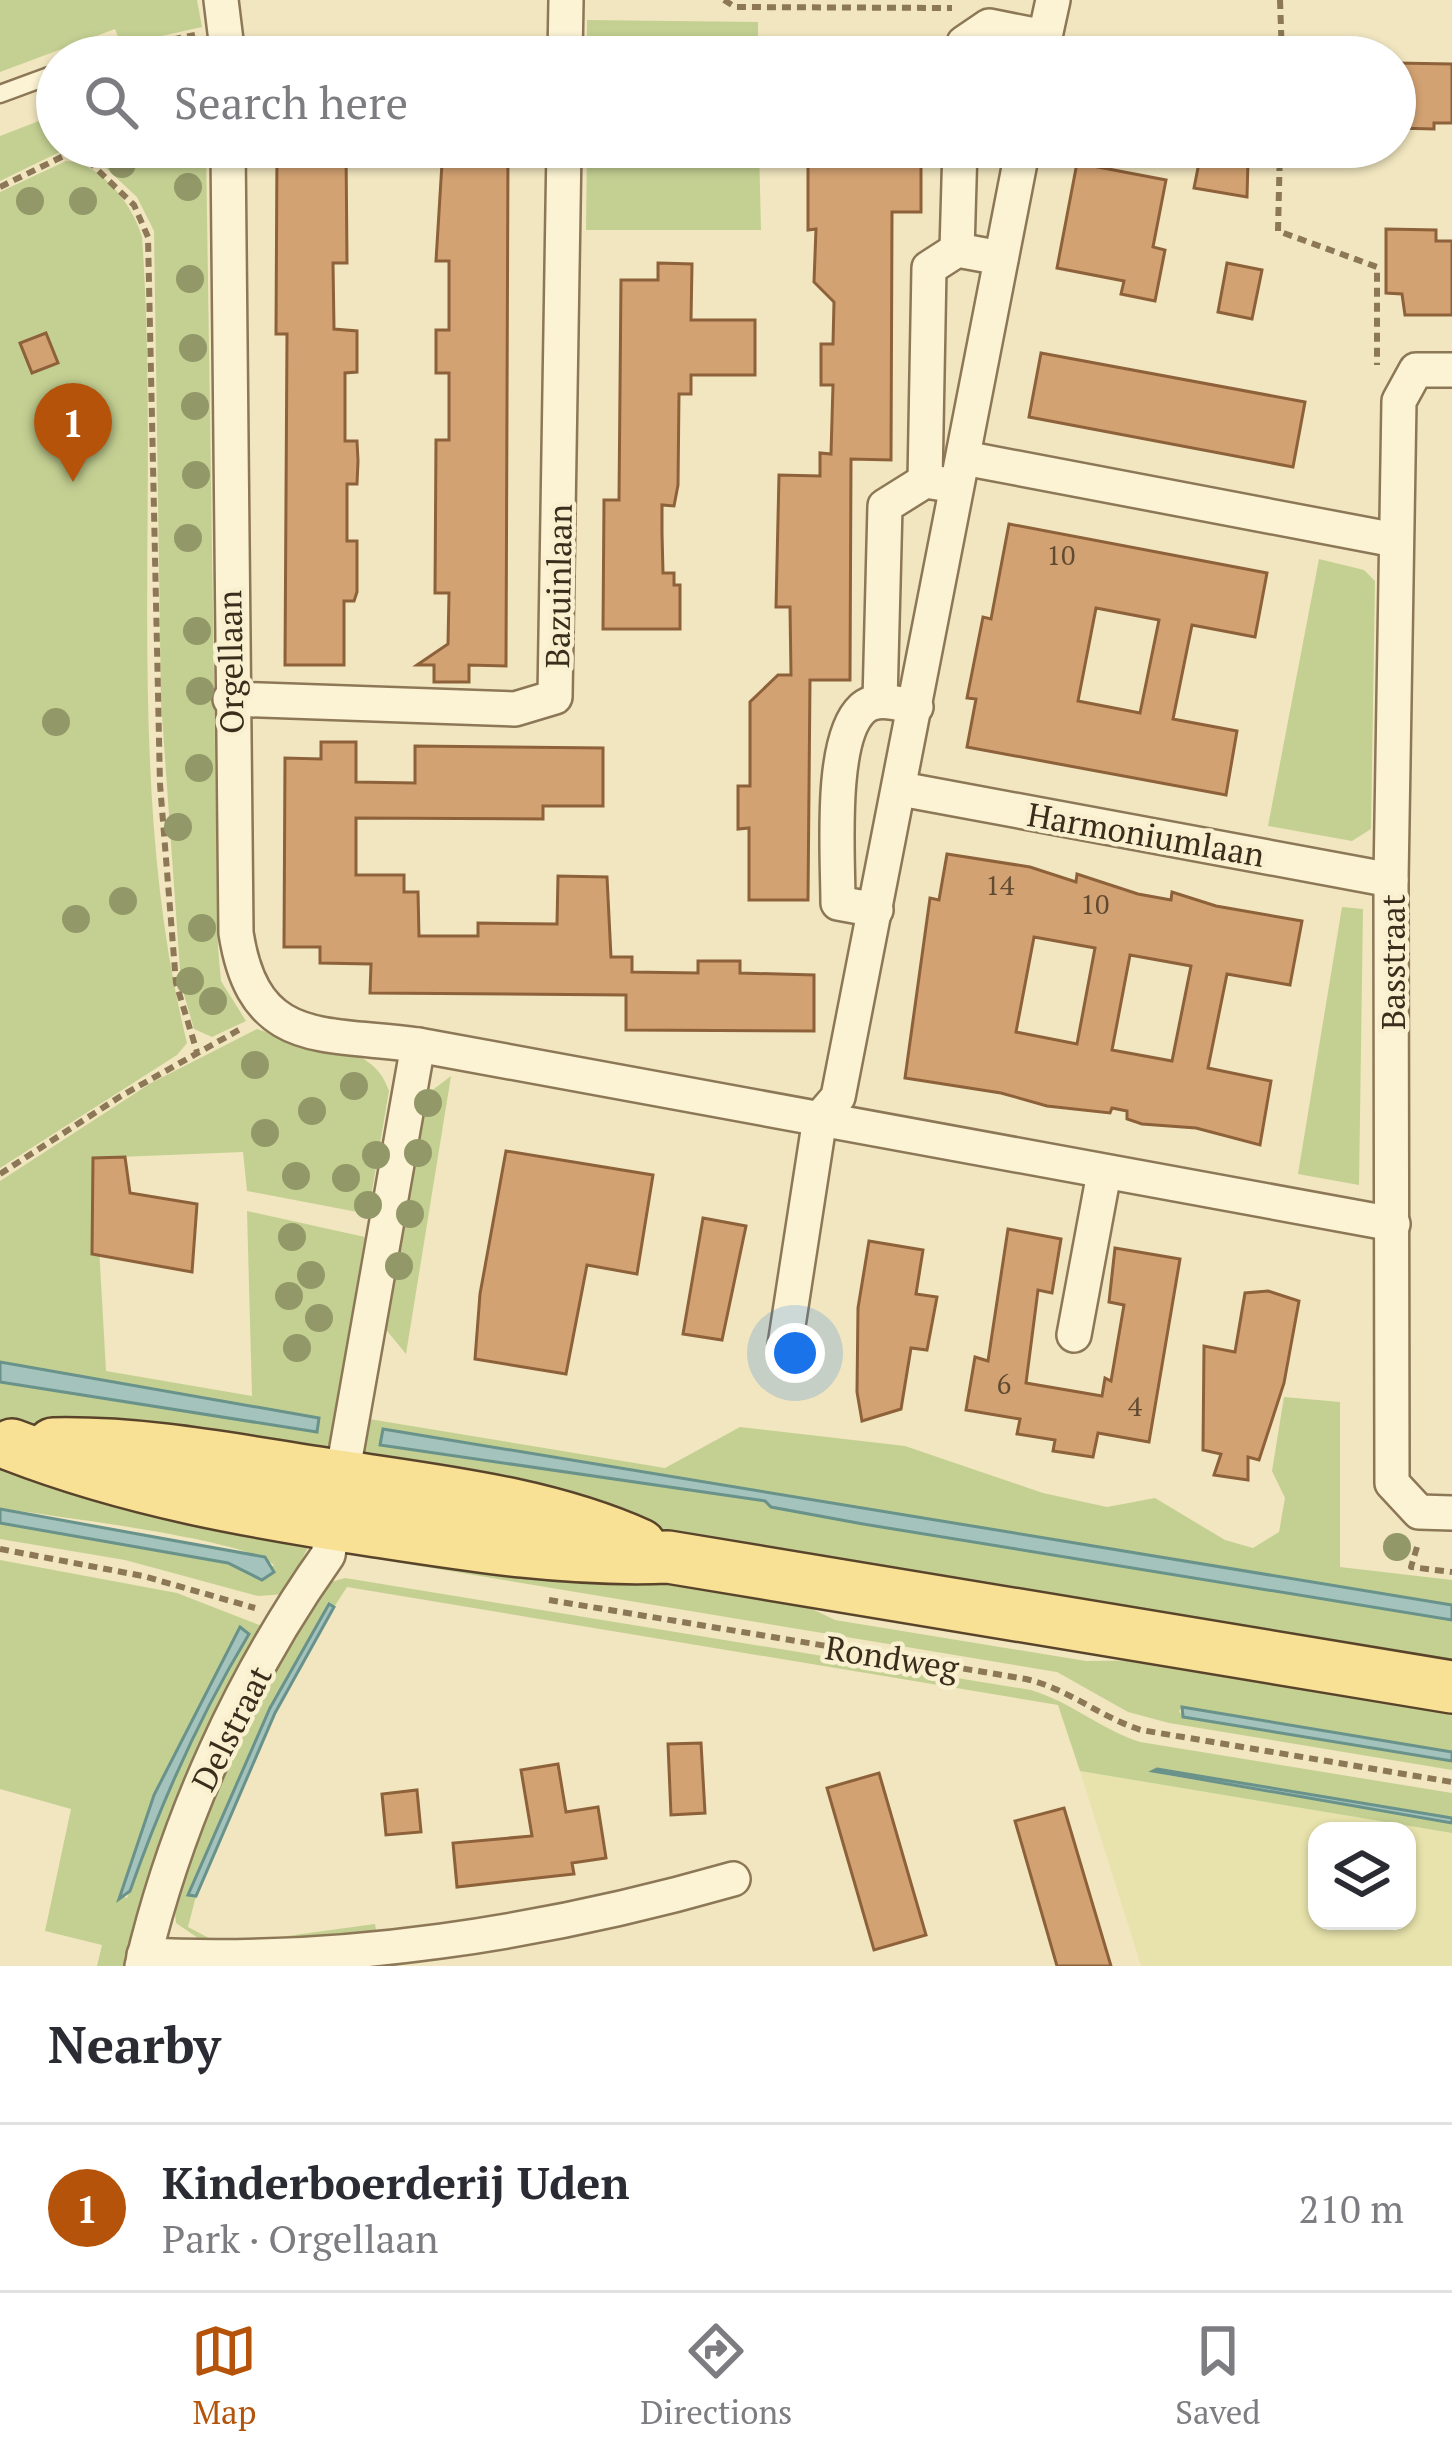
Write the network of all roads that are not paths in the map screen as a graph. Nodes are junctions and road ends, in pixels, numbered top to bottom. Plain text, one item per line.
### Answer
1 (221, 0) edge
2 (566, 0) edge
3 (1053, 0) edge
4 (225, 36) edge
5 (565, 36) edge
6 (974, 36) edge
7 (1015, 36) edge
8 (1045, 36) edge
9 (36, 81) edge
10 (0, 94) edge
11 (228, 168) edge
12 (564, 168) edge
13 (959, 168) edge
14 (1019, 168) edge
15 (957, 250) junction
16 (1000, 258) junction
17 (1452, 370) edge
18 (949, 475) junction
19 (1395, 540) junction
20 (230, 699) junction
21 (880, 701) junction
22 (916, 707) junction
23 (901, 789) junction
24 (1391, 880) junction
25 (876, 910) junction
26 (418, 1045) junction
27 (820, 1118) junction
28 (1104, 1173) junction
29 (1393, 1224) junction
30 (1074, 1335) dead end
31 (785, 1345) dead end
32 (6, 1444) edge
33 (339, 1500) junction
34 (1435, 1512) edge
35 (1452, 1687) edge
36 (733, 1879) dead end
37 (358, 1958) edge
38 (143, 1960) edge

1 - 4 street
2 - 5 street
3 - 8 street
6 - 7 street
9 - 10 lane
11 - 20 street, Orgellaan
12 - 20 street, Bazuinlaan
13 - 15 street
14 - 16 street
15 - 16 street
15 - 18 street
16 - 18 street
17 - 19 street, Basstraat
18 - 19 street
18 - 21 street
18 - 22 street
19 - 24 street, Basstraat
20 - 26 street, Orgellaan
21 - 22 street
21 - 25 street
22 - 23 street
23 - 24 street, Harmoniumlaan
23 - 25 street
24 - 29 street, Basstraat
25 - 27 street
26 - 27 street
26 - 33 street
27 - 28 street
27 - 31 street
28 - 29 street
28 - 30 street
29 - 34 street, Basstraat
32 - 33 main road, Rondweg
33 - 35 main road, Rondweg
33 - 38 street, Delstraat
36 - 37 street
37 - 38 street

